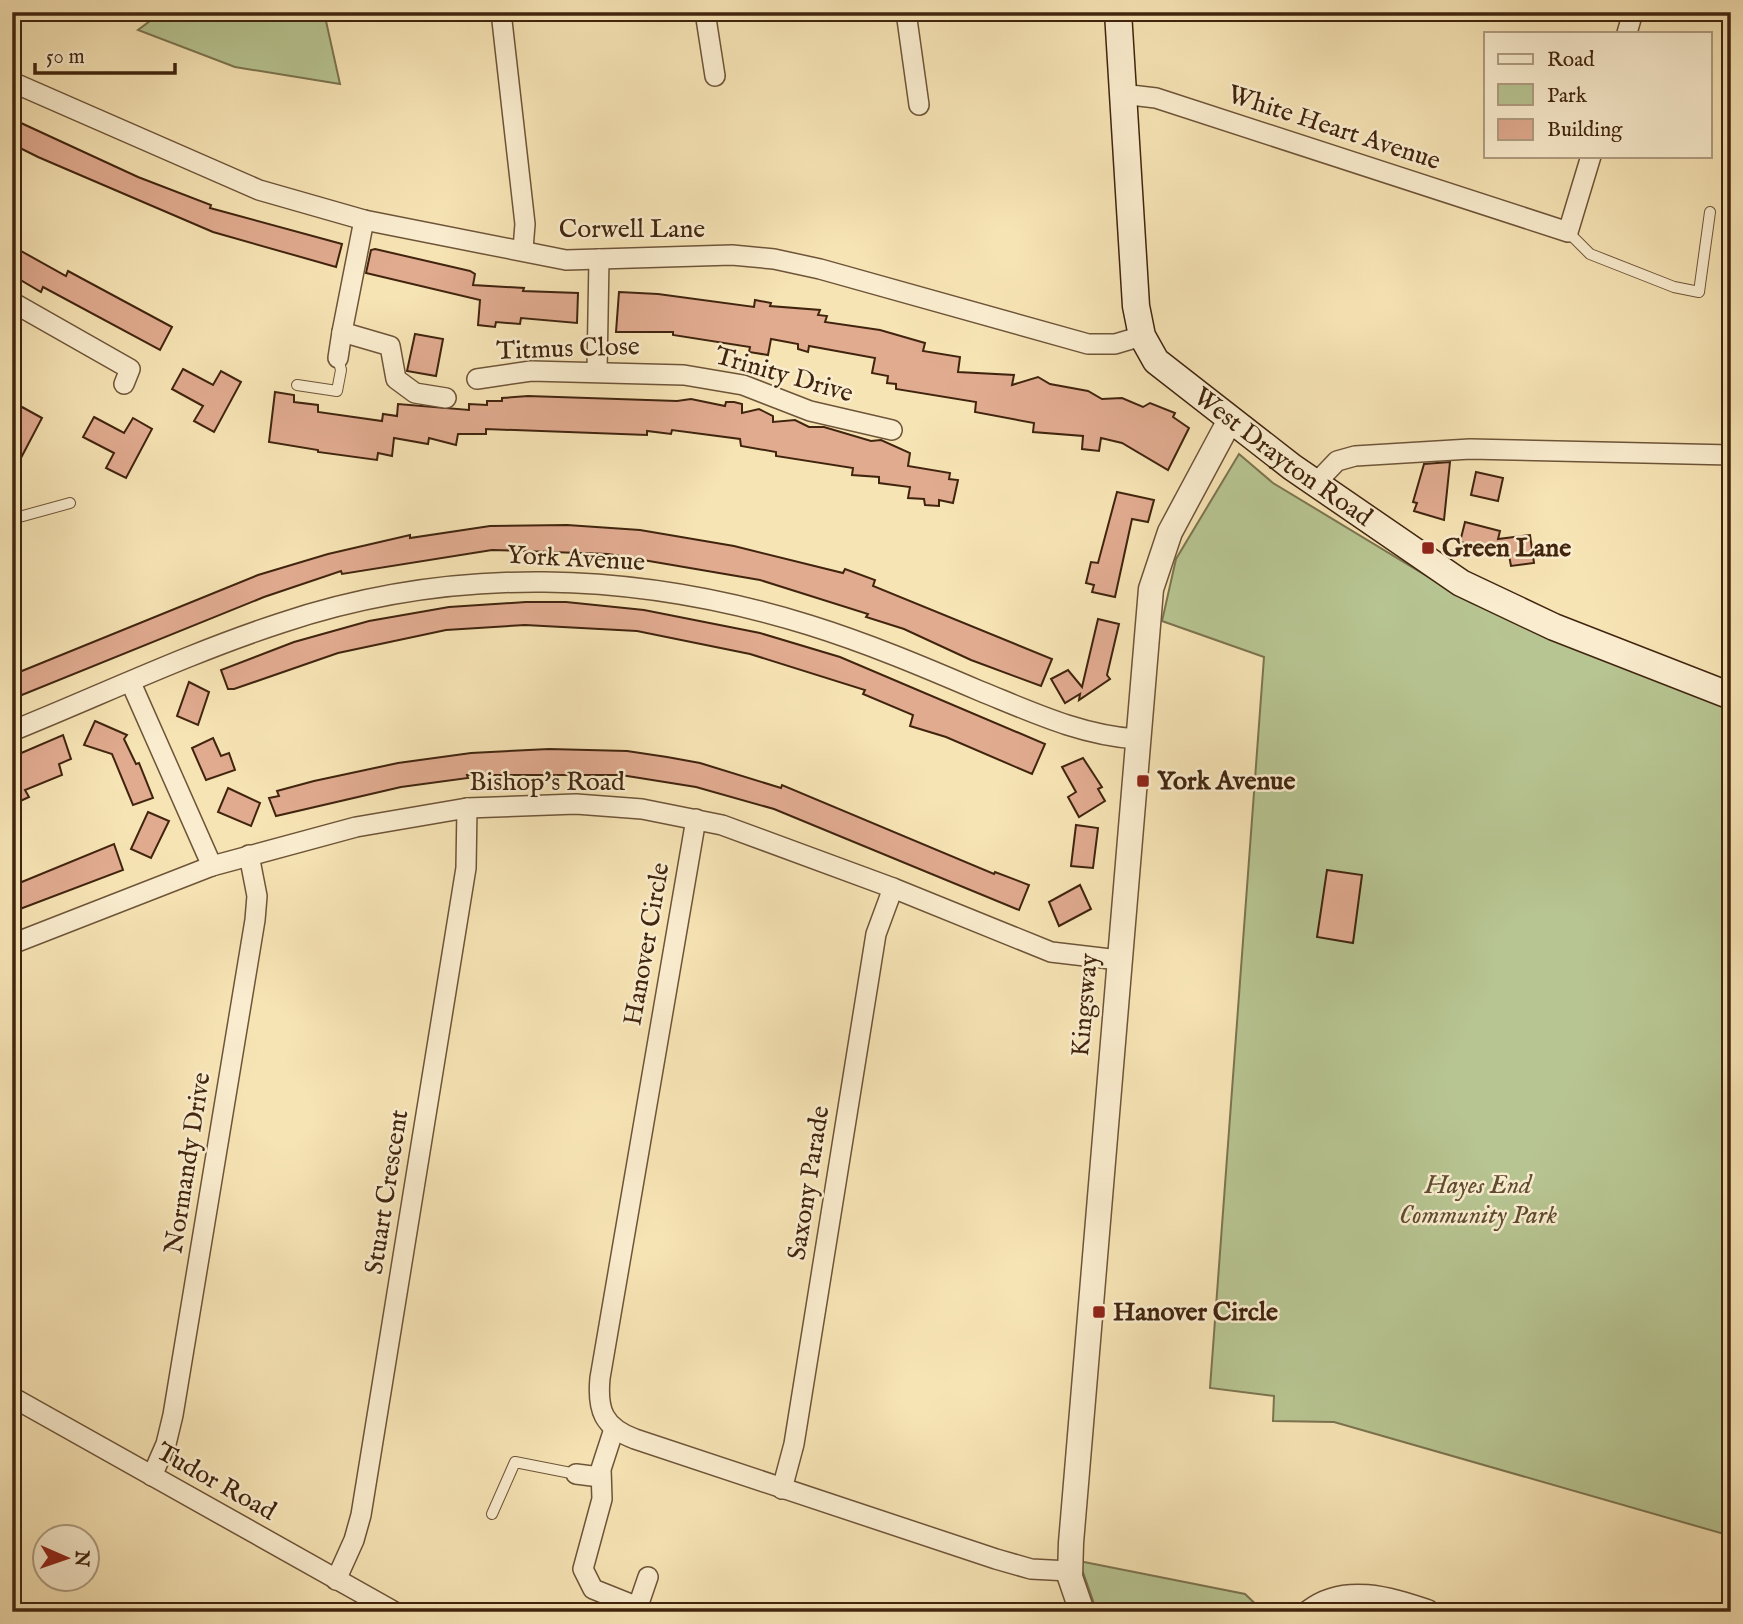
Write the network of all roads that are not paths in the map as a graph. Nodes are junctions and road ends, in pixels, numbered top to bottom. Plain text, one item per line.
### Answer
1 (501, 12) edge
2 (705, 12) edge
3 (906, 12) edge
4 (1118, 12) edge
5 (1633, 12) edge
6 (1627, 32) edge
7 (715, 76) dead end
8 (12, 82) edge
9 (1122, 94) junction
10 (919, 105) dead end
11 (1590, 158) edge
12 (1710, 212) dead end
13 (364, 220) junction
14 (1568, 233) junction
15 (523, 249) junction
16 (599, 259) junction
17 (12, 302) edge
18 (342, 332) junction
19 (1142, 337) junction
20 (338, 358) joint
21 (597, 371) junction
22 (661, 373) joint
23 (477, 379) dead end
24 (124, 384) dead end
25 (297, 385) dead end
26 (446, 398) dead end
27 (1230, 420) junction
28 (892, 430) dead end
29 (1731, 455) edge
30 (1316, 483) junction
31 (69, 503) dead end
32 (12, 519) edge
33 (131, 682) junction
34 (1731, 696) edge
35 (12, 731) edge
36 (1137, 739) junction
37 (467, 808) junction
38 (696, 819) junction
39 (249, 855) junction
40 (212, 866) junction
41 (892, 888) junction
42 (12, 944) edge
43 (1119, 960) junction
44 (12, 1397) edge
45 (614, 1429) junction
46 (576, 1474) joint
47 (152, 1476) junction
48 (600, 1477) junction
49 (782, 1489) junction
50 (492, 1514) dead end
51 (1069, 1571) junction
52 (648, 1577) dead end
53 (336, 1580) junction
54 (637, 1609) edge
55 (395, 1612) edge
56 (1082, 1612) edge
57 (1310, 1612) edge
58 (1427, 1612) edge

1 - 15 street
2 - 7 street
3 - 10 street
4 - 9 main road, West Drayton Road
5 - 6 street
8 - 13 street, Corwell Lane
9 - 14 street, White Heart Avenue
9 - 19 main road, West Drayton Road
11 - 14 street
12 - 14 lane
13 - 15 street, Corwell Lane
13 - 18 street
15 - 16 street, Corwell Lane
16 - 19 street, Corwell Lane
16 - 21 street
17 - 24 street
18 - 20 street
18 - 26 street
19 - 27 main road, West Drayton Road
20 - 25 lane
21 - 22 street, Titmus Close
21 - 23 street, Titmus Close
22 - 28 street, Trinity Drive
27 - 30 main road, West Drayton Road
27 - 36 street, Kingsway
29 - 30 street
30 - 34 main road, West Drayton Road
31 - 32 lane
33 - 35 street, York Avenue
33 - 36 street, York Avenue
33 - 40 street
36 - 43 street, Kingsway
37 - 38 street, Bishop's Road
37 - 39 street, Bishop's Road
37 - 53 street, Stuart Crescent
38 - 41 street, Bishop's Road
38 - 45 street, Hanover Circle
39 - 40 street, Bishop's Road
39 - 47 street, Normandy Drive
40 - 42 street, Bishop's Road
41 - 43 street, Bishop's Road
41 - 49 street, Saxony Parade
43 - 51 street, Kingsway
44 - 47 street, Tudor Road
45 - 48 street
45 - 49 street
46 - 48 street
46 - 50 lane
47 - 53 street, Tudor Road
48 - 54 street
49 - 51 street
51 - 56 street, Kingsway
52 - 54 street
53 - 55 street, Tudor Road
57 - 58 street

